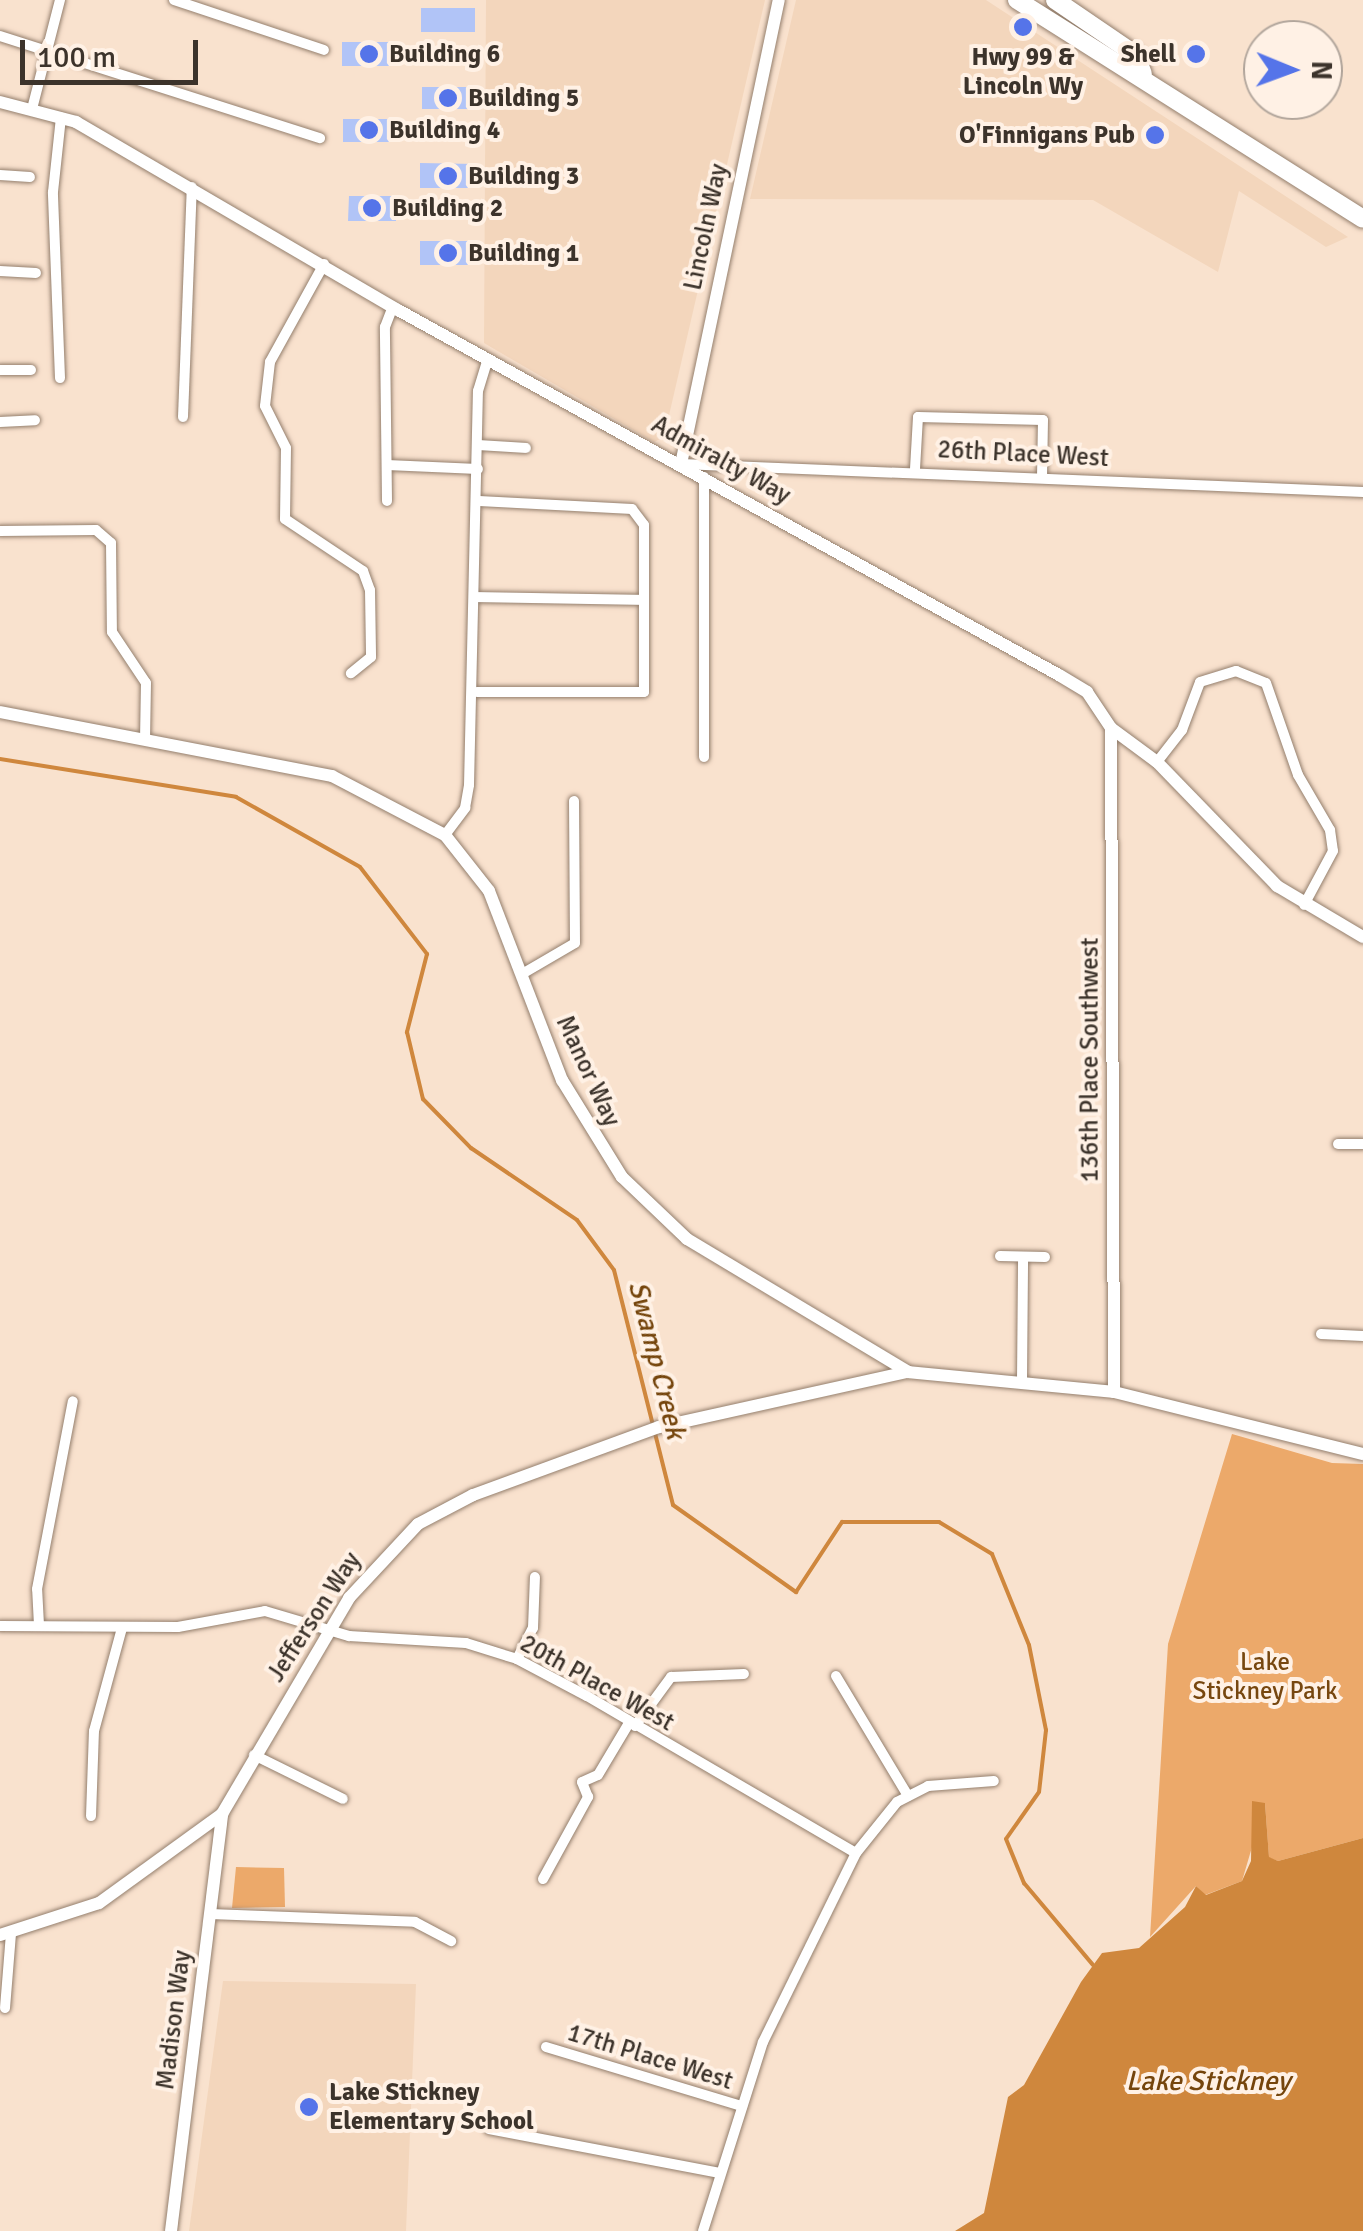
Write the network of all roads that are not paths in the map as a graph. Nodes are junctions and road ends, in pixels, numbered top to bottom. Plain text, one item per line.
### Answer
1 (60, 0) edge
2 (174, 0) edge
3 (779, 0) edge
4 (1017, 0) edge
5 (1033, 0) edge
6 (1043, 0) edge
7 (1055, 0) edge
8 (0, 36) edge
9 (50, 48) junction
10 (324, 50) dead end
11 (1144, 74) junction
12 (0, 102) edge
13 (32, 109) junction
14 (62, 118) junction
15 (320, 138) dead end
16 (0, 176) edge
17 (30, 177) dead end
18 (192, 187) junction
19 (1363, 219) edge
20 (324, 264) junction
21 (0, 272) edge
22 (36, 273) dead end
23 (392, 306) junction
24 (488, 358) junction
25 (0, 370) edge
26 (31, 370) dead end
27 (60, 378) dead end
28 (183, 417) dead end
29 (35, 420) dead end
30 (0, 422) edge
31 (479, 445) junction
32 (526, 448) dead end
33 (681, 464) junction
34 (388, 465) junction
35 (478, 469) junction
36 (916, 469) junction
37 (1042, 475) junction
38 (704, 477) junction
39 (1363, 492) edge
40 (479, 501) junction
41 (387, 502) dead end
42 (0, 531) edge
43 (478, 597) junction
44 (644, 600) junction
45 (351, 673) dead end
46 (477, 692) junction
47 (0, 712) edge
48 (1111, 728) junction
49 (145, 740) junction
50 (704, 757) dead end
51 (1157, 762) junction
52 (574, 801) dead end
53 (445, 835) junction
54 (1304, 905) junction
55 (1363, 937) edge
56 (522, 974) junction
57 (1338, 1144) dead end
58 (1363, 1144) edge
59 (1000, 1256) dead end
60 (1023, 1257) junction
61 (1045, 1257) dead end
62 (1321, 1334) dead end
63 (1363, 1336) edge
64 (908, 1372) junction
65 (1022, 1382) junction
66 (1114, 1392) junction
67 (73, 1401) dead end
68 (1363, 1454) edge
69 (535, 1577) dead end
70 (39, 1625) junction
71 (0, 1626) edge
72 (122, 1628) junction
73 (330, 1628) junction
74 (517, 1659) junction
75 (744, 1674) dead end
76 (836, 1676) dead end
77 (632, 1724) junction
78 (254, 1756) junction
79 (994, 1781) dead end
80 (908, 1796) junction
81 (343, 1798) dead end
82 (222, 1814) junction
83 (91, 1816) dead end
84 (856, 1852) junction
85 (543, 1879) dead end
86 (210, 1914) junction
87 (6, 1934) edge
88 (451, 1941) dead end
89 (5, 2008) dead end
90 (546, 2046) dead end
91 (742, 2106) junction
92 (489, 2130) dead end
93 (720, 2174) junction
94 (171, 2231) edge
95 (703, 2231) edge

1 - 9 street
2 - 10 street
3 - 33 street, Lincoln Way
4 - 11 highway
5 - 6 highway
7 - 11 highway
8 - 9 street
9 - 13 street
9 - 15 street
11 - 19 highway
12 - 13 street, Admiralty Way
13 - 14 street, Admiralty Way
14 - 18 street, Admiralty Way
14 - 27 street
16 - 17 street
18 - 20 street, Admiralty Way
18 - 28 street
20 - 23 street, Admiralty Way
20 - 45 street
21 - 22 street
23 - 24 street, Admiralty Way
23 - 34 street
24 - 31 street
24 - 33 street, Admiralty Way
25 - 26 street
29 - 30 street
31 - 32 street
31 - 35 street
33 - 36 street, 26th Place West
33 - 38 street, Admiralty Way
34 - 35 street
34 - 41 street
35 - 40 street
36 - 37 street, 26th Place West
36 - 37 street
37 - 39 street, 26th Place West
38 - 48 street, Admiralty Way
38 - 50 street
40 - 43 street
40 - 44 street
42 - 49 street
43 - 44 street
43 - 46 street
44 - 46 street
46 - 53 street
47 - 49 street, Manor Way
48 - 51 street, Admiralty Way
48 - 66 street, 136th Place Southwest
49 - 53 street, Manor Way
51 - 54 street, Admiralty Way
51 - 54 street
52 - 56 street
53 - 56 street, Manor Way
54 - 55 street, Admiralty Way
56 - 64 street, Manor Way
57 - 58 street
59 - 60 street
60 - 61 street
60 - 65 street
62 - 63 street
64 - 65 street, Manor Way
64 - 73 street, Jefferson Way
65 - 66 street, Manor Way
66 - 68 street, Manor Way
67 - 70 street
69 - 74 street
70 - 71 street, 20th Place West
70 - 72 street, 20th Place West
72 - 73 street, 20th Place West
72 - 83 street
73 - 74 street, 20th Place West
73 - 78 street, Jefferson Way
74 - 77 street, 20th Place West
75 - 77 street
76 - 80 street
77 - 84 street, 20th Place West
77 - 85 street
78 - 81 street
78 - 82 street, Jefferson Way
79 - 80 street
80 - 84 street
82 - 86 street, Madison Way
82 - 87 street, Jefferson Way
84 - 91 street
86 - 88 street
86 - 94 street, Madison Way
87 - 89 street
90 - 91 street, 17th Place West
91 - 93 street
92 - 93 street
93 - 95 street

